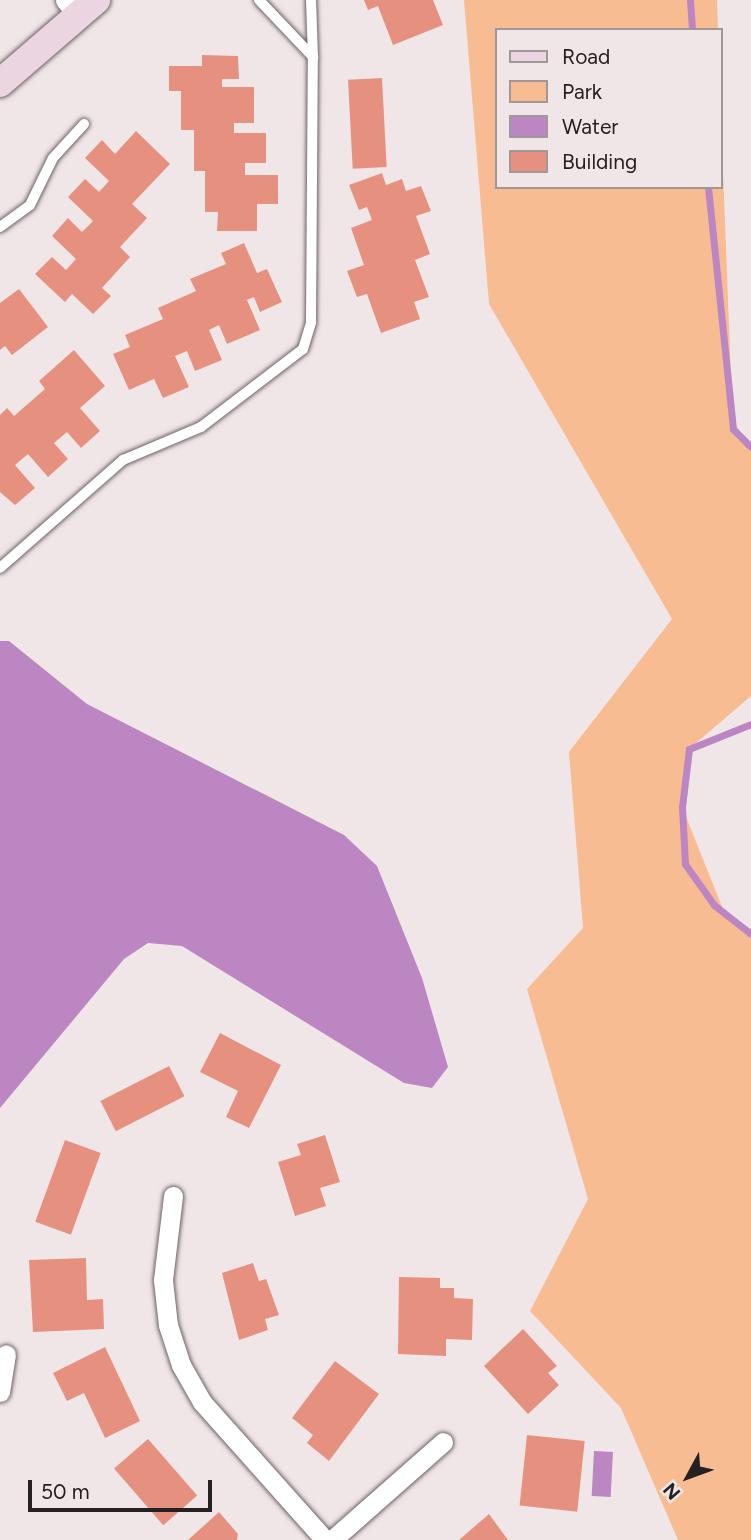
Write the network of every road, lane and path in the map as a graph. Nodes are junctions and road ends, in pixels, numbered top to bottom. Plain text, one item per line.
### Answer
1 (259, 0) edge
2 (311, 0) edge
3 (79, 5) edge
4 (313, 57) junction
5 (0, 83) edge
6 (84, 124) dead end
7 (0, 227) edge
8 (0, 568) edge
9 (173, 1196) dead end
10 (6, 1354) dead end
11 (0, 1392) edge
12 (443, 1442) dead end
13 (325, 1540) edge
14 (331, 1540) edge

1 - 4 lane
2 - 4 lane
3 - 5 main road
4 - 8 lane
6 - 7 lane
9 - 13 street
10 - 11 street
12 - 14 street

